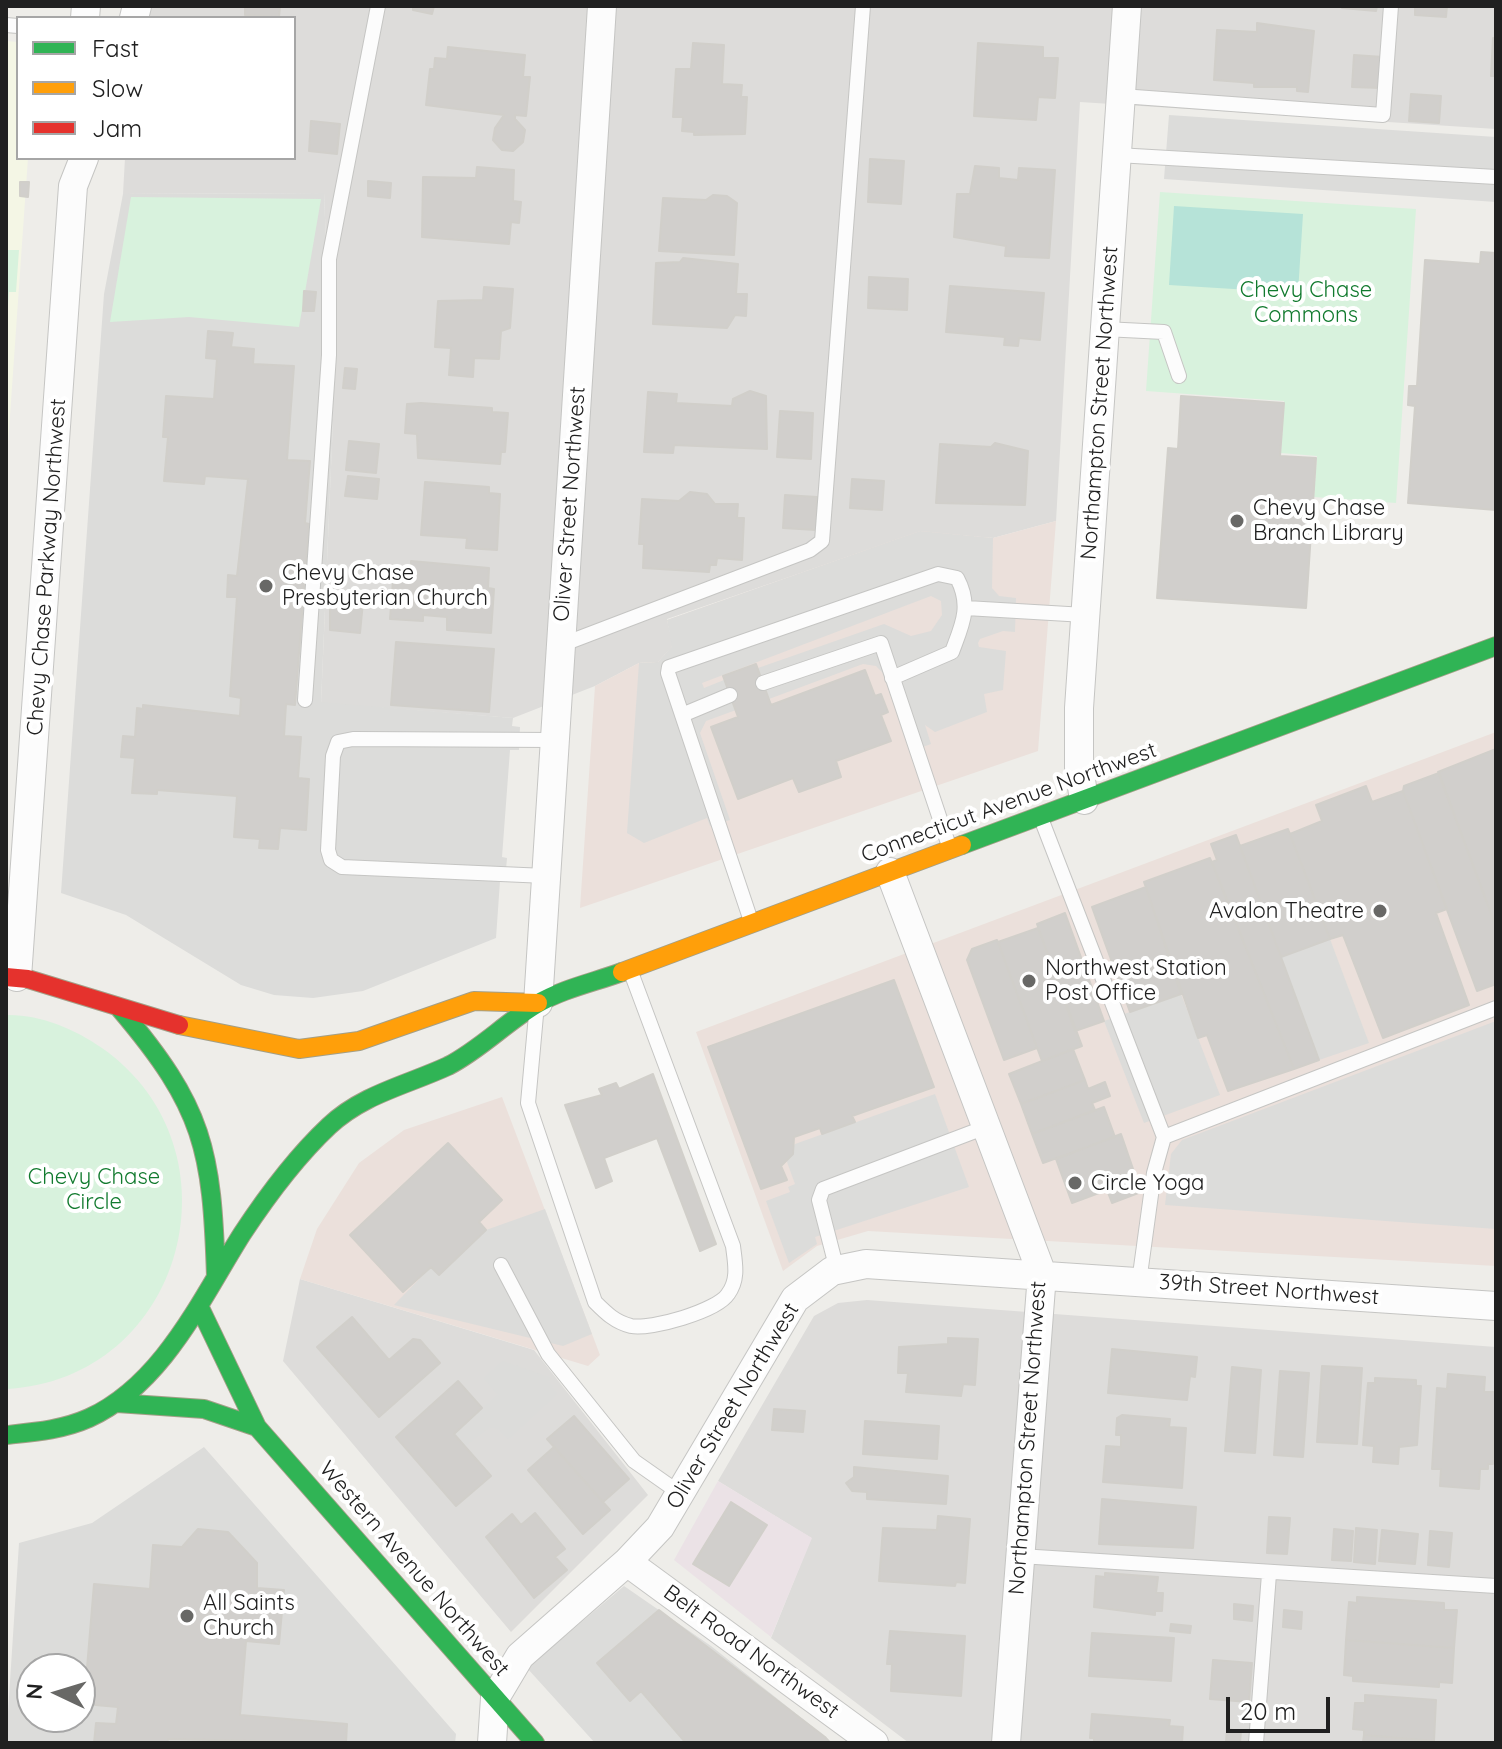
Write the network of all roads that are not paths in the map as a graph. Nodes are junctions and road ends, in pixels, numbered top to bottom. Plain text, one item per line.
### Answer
1 (378, 6) edge
2 (602, 6) edge
3 (863, 6) edge
4 (1127, 6) edge
5 (1391, 6) edge
6 (1121, 96) junction
7 (1117, 155) junction
8 (75, 160) edge
9 (83, 160) edge
10 (1496, 177) edge
11 (73, 186) junction
12 (1104, 329) junction
13 (1179, 376) dead end
14 (966, 608) junction
15 (1085, 615) junction
16 (561, 645) junction
17 (1496, 646) edge
18 (892, 678) junction
19 (763, 683) dead end
20 (730, 695) dead end
21 (305, 700) dead end
22 (682, 715) junction
23 (555, 740) junction
24 (1084, 800) junction
25 (1040, 817) junction
26 (950, 850) junction
27 (890, 872) junction
28 (546, 876) junction
29 (752, 923) junction
30 (630, 969) junction
31 (12, 977) edge
32 (538, 1003) junction
33 (1496, 1008) edge
34 (120, 1009) junction
35 (986, 1127) junction
36 (1164, 1137) junction
37 (501, 1265) dead end
38 (837, 1270) junction
39 (1042, 1274) junction
40 (216, 1277) junction
41 (1139, 1282) junction
42 (1496, 1306) edge
43 (200, 1308) junction
44 (117, 1403) junction
45 (257, 1427) junction
46 (6, 1435) edge
47 (681, 1494) junction
48 (1020, 1556) junction
49 (627, 1562) junction
50 (1269, 1574) junction
51 (1496, 1586) edge
52 (495, 1698) junction
53 (492, 1743) edge
54 (535, 1743) edge
55 (874, 1743) edge
56 (1006, 1743) edge
57 (1256, 1743) edge

1 - 21 lane
2 - 16 street, Oliver Street Northwest
3 - 16 lane
4 - 6 street, Northampton Street Northwest
5 - 6 lane
6 - 7 street, Northampton Street Northwest
7 - 10 lane
7 - 12 street, Northampton Street Northwest
8 - 11 street
9 - 11 street, Chevy Chase Parkway Northwest
11 - 31 street, Chevy Chase Parkway Northwest
12 - 13 lane
12 - 15 street, Northampton Street Northwest
14 - 15 lane
14 - 18 lane
14 - 22 lane
15 - 24 street, Northampton Street Northwest
16 - 23 street, Oliver Street Northwest
17 - 24 main road, Connecticut Avenue Northwest
18 - 19 lane
18 - 26 lane
20 - 22 lane
22 - 29 lane
23 - 28 street, Oliver Street Northwest
23 - 28 lane
24 - 25 main road, Connecticut Avenue Northwest
25 - 26 main road, Connecticut Avenue Northwest
25 - 36 lane
26 - 27 main road, Connecticut Avenue Northwest
27 - 29 main road, Connecticut Avenue Northwest
27 - 35 street, Northampton Street Northwest
28 - 32 street, Oliver Street Northwest
29 - 30 main road, Connecticut Avenue Northwest
30 - 32 main road, Connecticut Avenue Northwest
30 - 32 lane
31 - 34 main road, Connecticut Avenue Northwest
32 - 34 main road, Connecticut Avenue Northwest
32 - 40 main road, Connecticut Avenue Northwest
33 - 36 lane
34 - 40 main road
35 - 38 lane
35 - 39 street, Northampton Street Northwest
36 - 41 lane
37 - 47 lane
38 - 39 street, Oliver Street Northwest
38 - 47 street, Oliver Street Northwest
39 - 41 street, 39th Street Northwest
39 - 48 street, Northampton Street Northwest
40 - 43 main road, Connecticut Avenue Northwest
41 - 42 street, 39th Street Northwest
43 - 44 main road
43 - 45 main road, Western Avenue Northwest
44 - 45 main road, Western Avenue Northwest
44 - 46 main road
45 - 52 main road, Western Avenue Northwest
47 - 49 street, Oliver Street Northwest
48 - 50 lane
48 - 56 street, Northampton Street Northwest
49 - 52 street, Oliver Street Northwest
49 - 55 street, Belt Road Northwest
50 - 51 lane
50 - 57 lane
52 - 53 street
52 - 54 main road, Western Avenue Northwest

